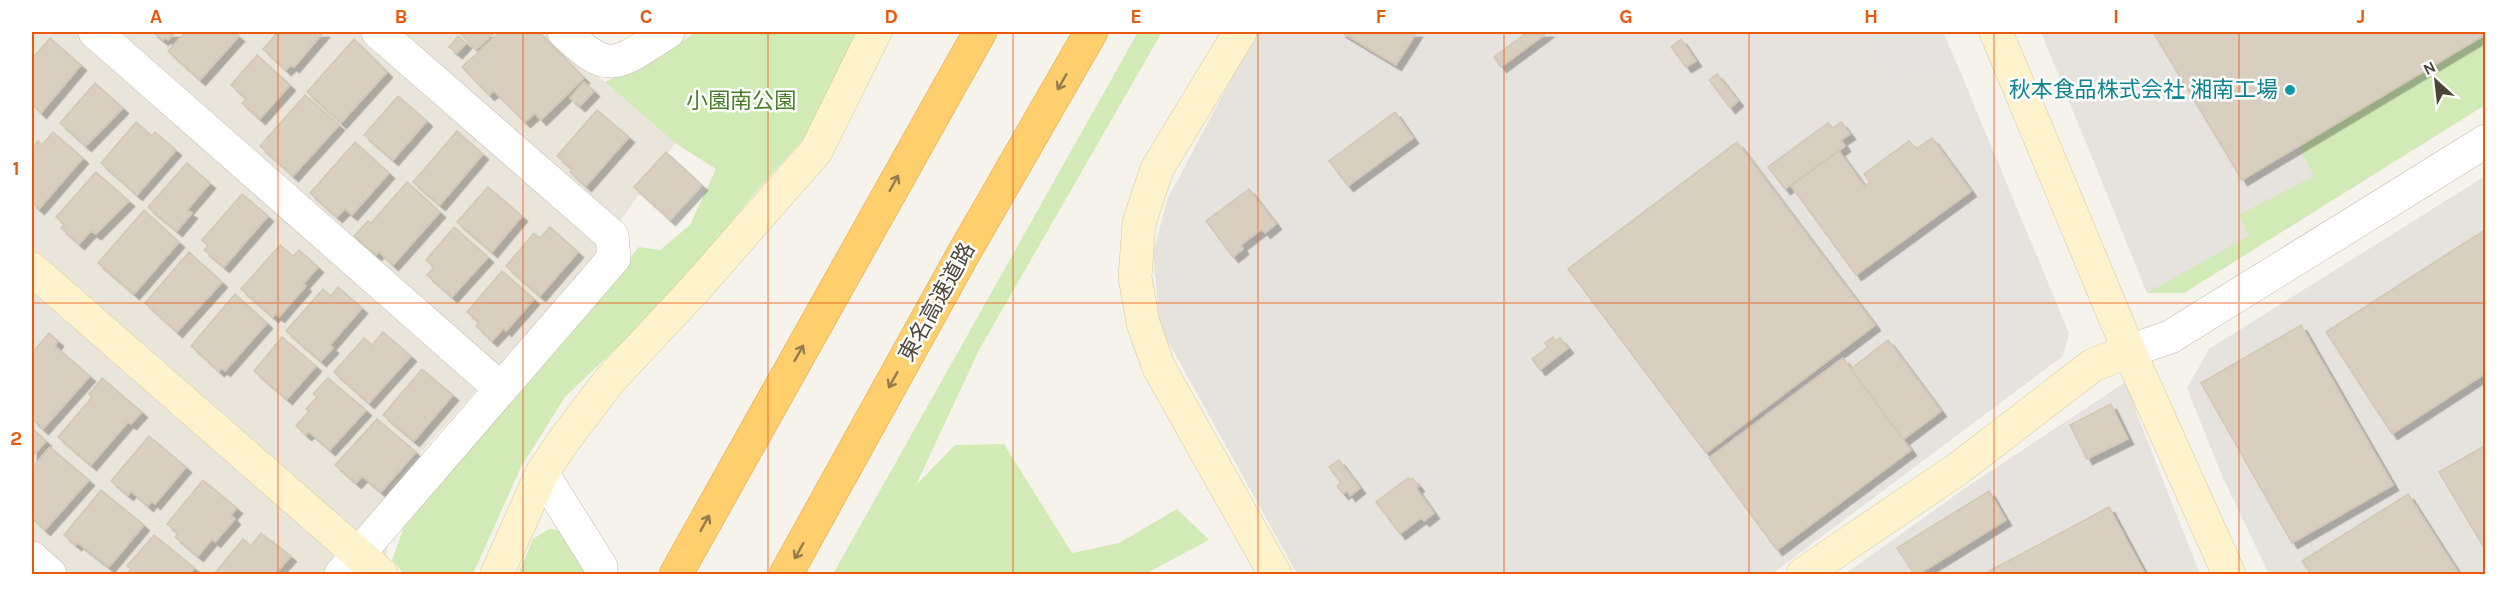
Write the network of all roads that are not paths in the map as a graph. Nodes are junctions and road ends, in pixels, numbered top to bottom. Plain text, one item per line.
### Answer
1 (95, 32) edge
2 (378, 32) edge
3 (564, 32) edge
4 (668, 32) edge
5 (875, 32) edge
6 (980, 32) edge
7 (1091, 32) edge
8 (1240, 32) edge
9 (1996, 32) edge
10 (2486, 141) edge
11 (32, 269) edge
12 (2129, 351) junction
13 (501, 389) junction
14 (542, 473) junction
15 (32, 558) edge
16 (601, 567) dead end
17 (360, 568) edge
18 (50, 574) edge
19 (497, 574) edge
20 (676, 574) edge
21 (786, 574) edge
22 (1275, 574) edge
23 (1803, 574) edge
24 (2229, 574) edge

1 - 13 street
2 - 13 street
3 - 4 street
5 - 14 street
20 -> 6 highway
7 -> 21 highway, 東名高速道路
8 - 22 street
9 - 12 street
10 - 12 street
11 - 17 street
12 - 23 street
12 - 24 street
13 - 17 street
14 - 16 street
14 - 19 street
15 - 18 street

